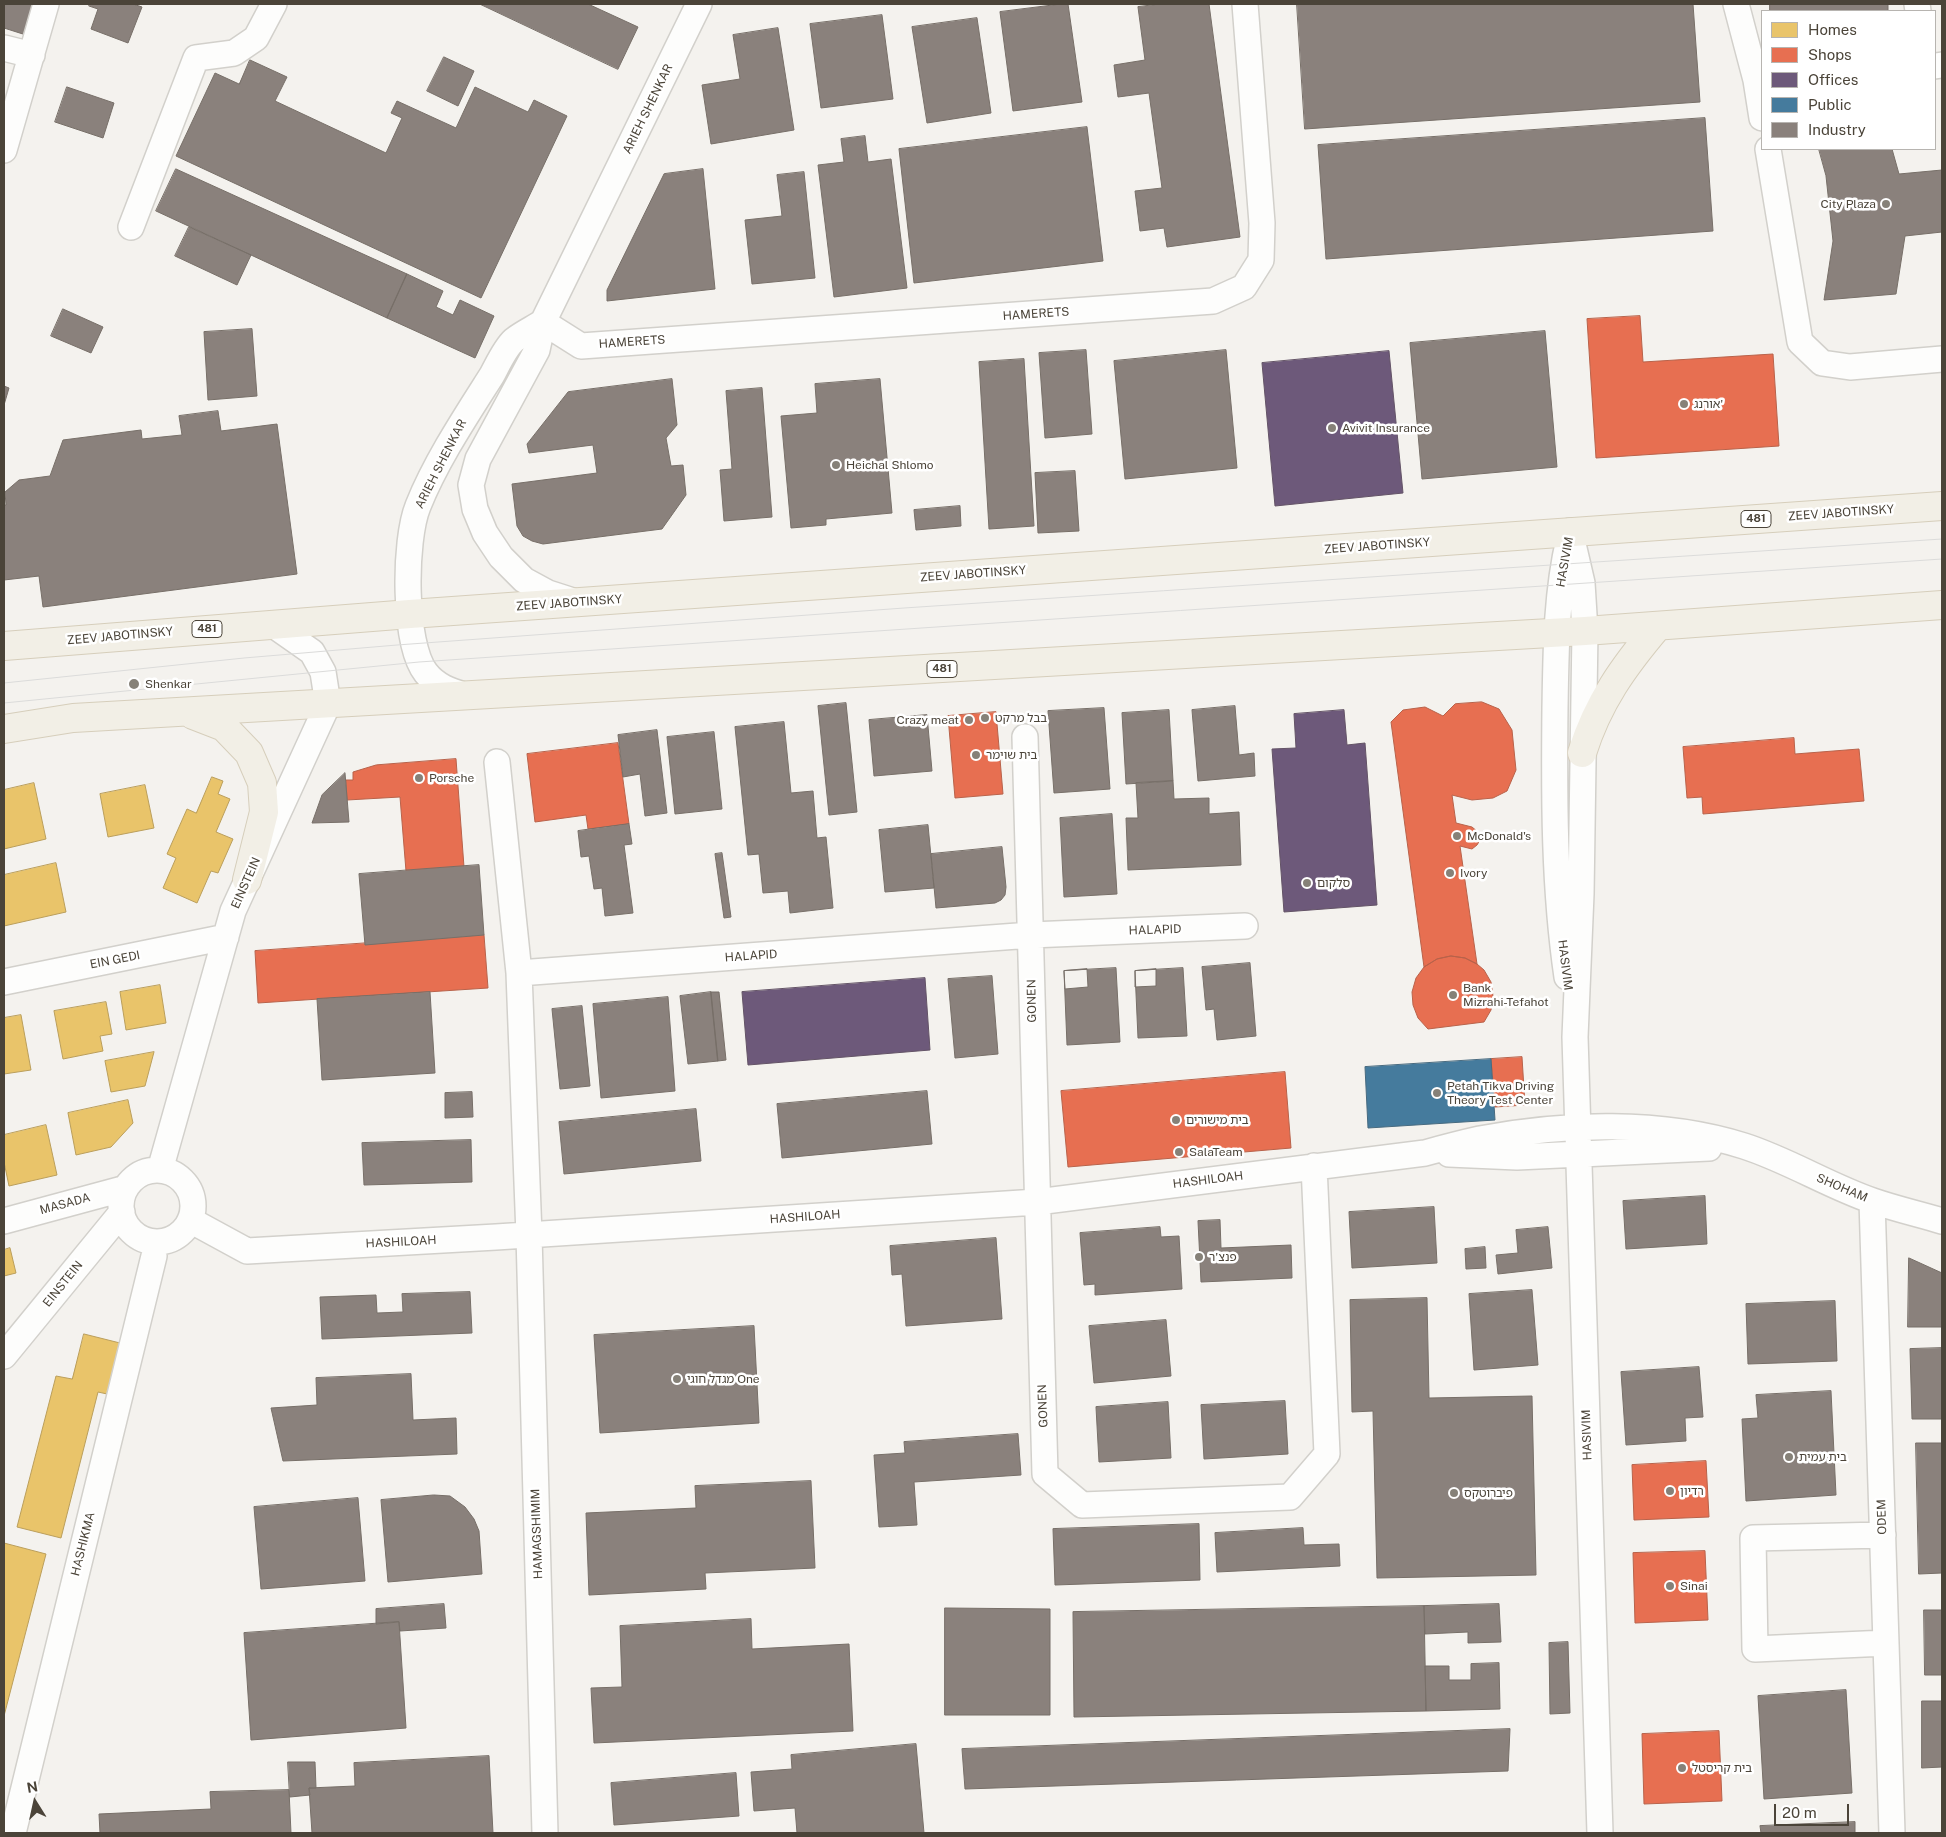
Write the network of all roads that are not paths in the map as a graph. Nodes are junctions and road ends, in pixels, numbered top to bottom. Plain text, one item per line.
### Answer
1 (46, 4) edge
2 (274, 4) edge
3 (699, 4) edge
4 (1245, 4) edge
5 (1736, 4) edge
6 (4, 48) edge
7 (32, 56) junction
8 (1759, 80) edge
9 (1761, 105) edge
10 (4, 150) edge
11 (1768, 150) edge
12 (131, 227) dead end
13 (543, 322) junction
14 (1942, 359) edge
15 (1942, 506) edge
16 (1570, 531) junction
17 (576, 602) junction
18 (1942, 606) edge
19 (410, 614) junction
20 (272, 624) junction
21 (1658, 626) junction
22 (1584, 631) junction
23 (1557, 633) junction
24 (4, 646) edge
25 (468, 696) junction
26 (328, 704) junction
27 (184, 712) junction
28 (4, 729) edge
29 (1025, 737) dead end
30 (1582, 753) junction
31 (497, 762) dead end
32 (247, 880) junction
33 (1245, 926) dead end
34 (1031, 935) junction
35 (226, 937) junction
36 (520, 973) junction
37 (4, 982) edge
38 (1575, 1037) junction
39 (1577, 1128) junction
40 (1744, 1146) junction
41 (1425, 1153) junction
42 (1578, 1154) junction
43 (1314, 1166) junction
44 (160, 1170) junction
45 (126, 1188) junction
46 (1872, 1201) junction
47 (1037, 1202) junction
48 (122, 1212) junction
49 (190, 1220) junction
50 (4, 1221) edge
51 (1942, 1221) edge
52 (529, 1235) junction
53 (154, 1256) dead end
54 (4, 1356) edge
55 (1883, 1535) junction
56 (1886, 1643) junction
57 (12, 1833) edge
58 (545, 1833) edge
59 (1600, 1833) edge
60 (1892, 1833) edge

1 - 7 street
2 - 12 street
3 - 13 street, ARIEH SHENKAR
4 - 13 street, HAMERETS
5 - 8 street
6 - 7 street
7 - 10 street
8 - 9 street
11 - 14 street
13 - 17 street, ARIEH SHENKAR
13 - 19 street, ARIEH SHENKAR
15 - 16 main road, ZEEV JABOTINSKY / 481
16 - 17 main road, ZEEV JABOTINSKY / 481
16 - 22 street, HASIVIM
16 - 23 street, HASIVIM
17 - 19 main road, ZEEV JABOTINSKY / 481
18 - 21 main road, 481
19 - 20 main road, ZEEV JABOTINSKY / 481
19 - 25 street, ARIEH SHENKAR
20 - 24 main road, ZEEV JABOTINSKY / 481
20 - 26 street
21 - 22 main road, 481
21 - 30 main road
22 - 23 main road, 481
22 - 30 street, HASIVIM
23 - 25 main road, 481
23 - 38 street, HASIVIM
25 - 26 main road, 481
26 - 27 main road, 481
26 - 32 street, EINSTEIN
27 - 28 main road, 481
27 - 32 main road
29 - 34 street, GONEN
30 - 38 street, HASIVIM
31 - 36 street
32 - 35 street, EINSTEIN
33 - 34 street, HALAPID
34 - 36 street, HALAPID
34 - 47 street, GONEN
35 - 37 street, EIN GEDI
35 - 44 street, EINSTEIN
36 - 52 street
38 - 39 street, HASIVIM
39 - 40 street, SHOHAM
39 - 41 street, HASHILOAH
39 - 42 street, HASIVIM
40 - 42 street, SHOHAM
40 - 46 street, SHOHAM
41 - 42 street, HASHILOAH
41 - 43 street, HASHILOAH
42 - 59 street, HASIVIM
43 - 47 street, HASHILOAH
43 - 47 street, GONEN
44 - 45 street
44 - 49 street
45 - 48 street
45 - 50 street, MASADA
46 - 51 street, SHOHAM
46 - 55 street, ODEM
47 - 52 street, HASHILOAH
48 - 49 street
48 - 54 street, EINSTEIN
49 - 52 street, HASHILOAH
52 - 58 street, HAMAGSHIMIM
53 - 57 street, HASHIKMA
55 - 56 street, ODEM
55 - 56 street
56 - 60 street, ODEM

